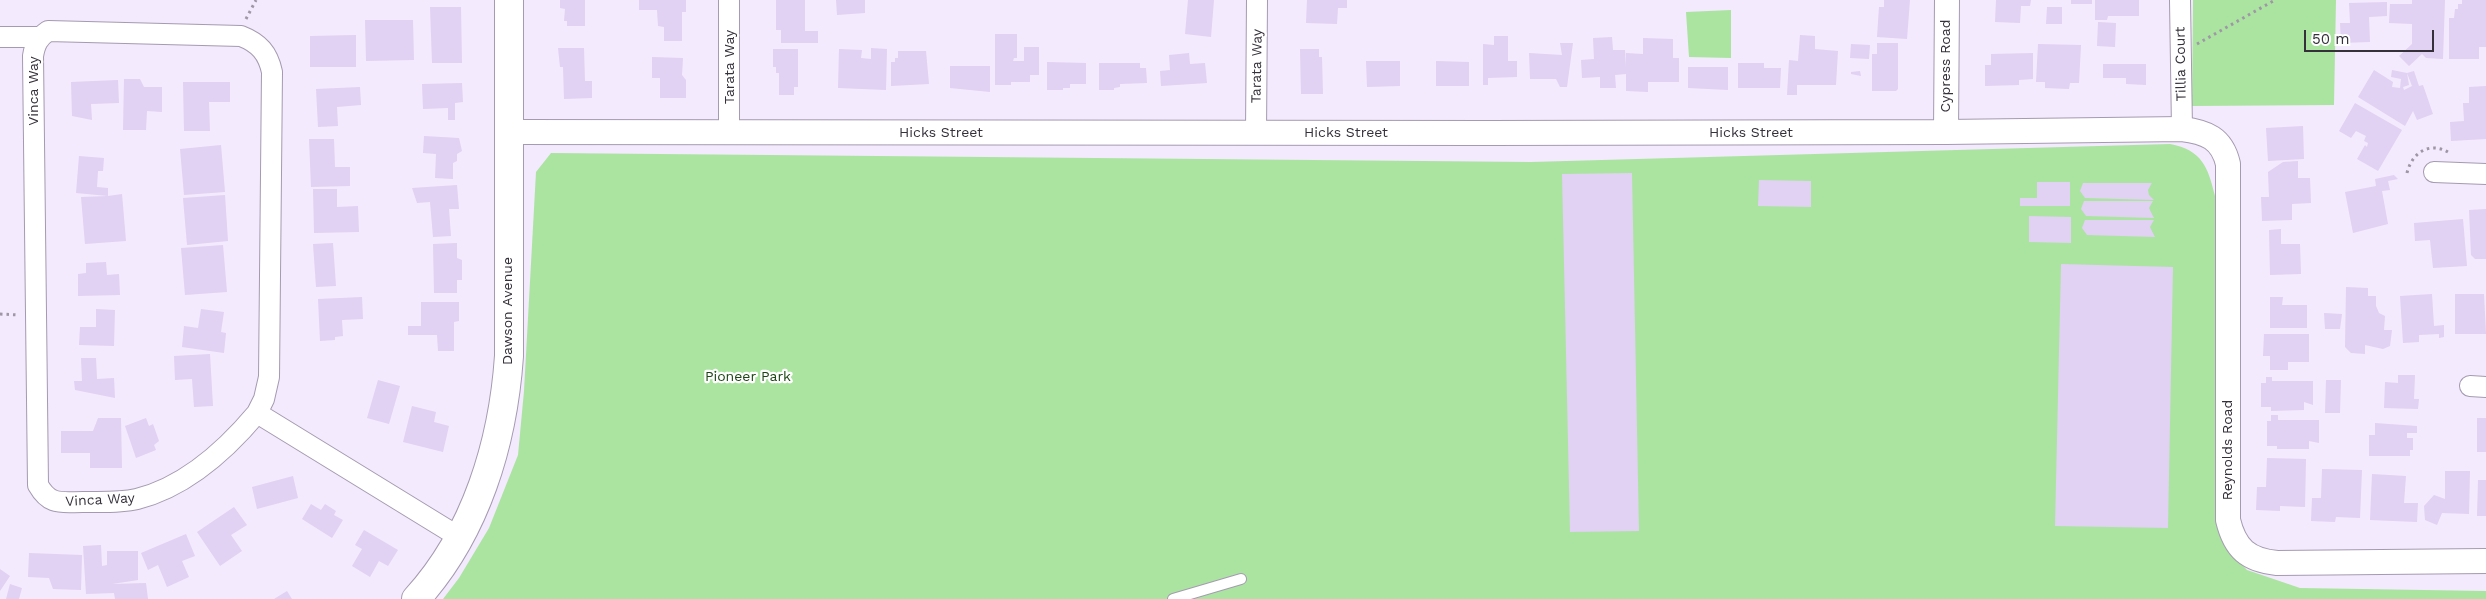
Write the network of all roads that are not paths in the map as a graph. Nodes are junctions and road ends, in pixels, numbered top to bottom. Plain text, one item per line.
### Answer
1 (509, 0) edge
2 (729, 0) edge
3 (1257, 0) edge
4 (1947, 0) edge
5 (2180, 0) edge
6 (0, 37) edge
7 (40, 37) junction
8 (2182, 129) junction
9 (510, 132) junction
10 (1946, 132) junction
11 (1256, 133) junction
12 (729, 134) junction
13 (2434, 172) dead end
14 (2486, 174) edge
15 (257, 412) junction
16 (459, 538) junction
17 (2486, 561) edge
18 (1241, 579) dead end
19 (416, 599) edge
20 (1173, 599) edge

1 - 9 main road, Dawson Avenue
2 - 12 street, Tarata Way
3 - 11 street, Tarata Way
4 - 10 street, Cypress Road
5 - 8 street, Tillia Court
6 - 7 street
7 - 15 street, Vinca Way
7 - 15 street, Vinca Way
8 - 10 street, Hicks Street
8 - 17 street, Reynolds Road
9 - 12 street, Hicks Street
9 - 16 main road, Dawson Avenue
10 - 11 street, Hicks Street
11 - 12 street, Hicks Street
13 - 14 street
15 - 16 street
16 - 19 main road, Dawson Avenue
18 - 20 lane

